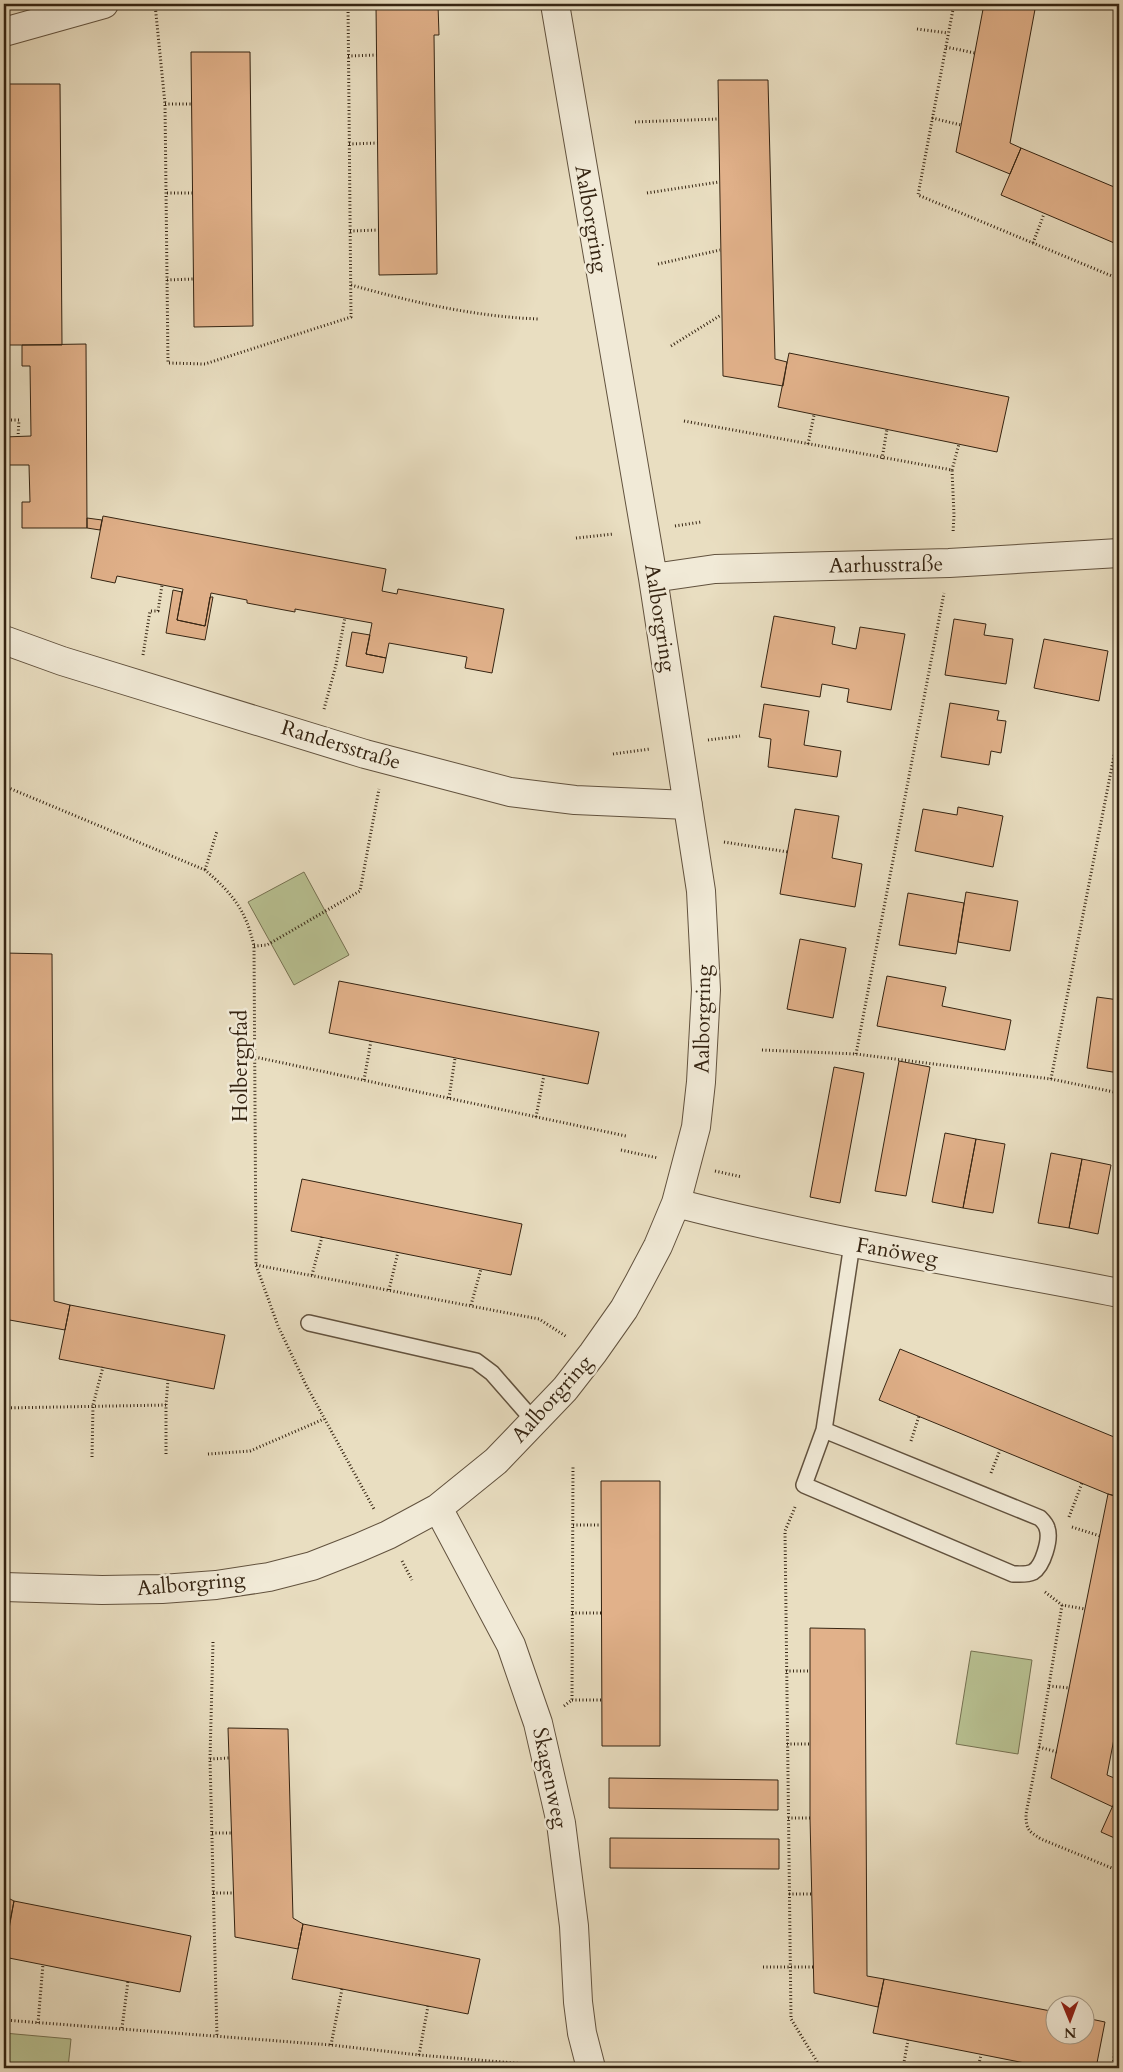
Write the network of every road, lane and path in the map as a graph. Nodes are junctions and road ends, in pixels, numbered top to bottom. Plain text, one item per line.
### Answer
1 (104, 4) edge
2 (155, 4) edge
3 (348, 4) edge
4 (555, 4) edge
5 (954, 4) edge
6 (917, 28) dead end
7 (4, 32) edge
8 (948, 33) junction
9 (946, 47) junction
10 (975, 53) dead end
11 (377, 55) dead end
12 (348, 56) junction
13 (165, 104) junction
14 (191, 104) dead end
15 (932, 118) junction
16 (718, 119) dead end
17 (635, 122) dead end
18 (961, 125) dead end
19 (378, 143) dead end
20 (349, 144) junction
21 (720, 182) dead end
22 (166, 193) junction
23 (192, 193) dead end
24 (647, 193) dead end
25 (1044, 214) dead end
26 (379, 230) dead end
27 (350, 231) junction
28 (1033, 243) junction
29 (720, 250) dead end
30 (658, 264) dead end
31 (1119, 264) edge
32 (1115, 277) junction
33 (193, 279) dead end
34 (1119, 279) edge
35 (167, 280) junction
36 (351, 285) junction
37 (722, 315) dead end
38 (540, 319) dead end
39 (671, 346) dead end
40 (814, 415) dead end
41 (4, 420) edge
42 (684, 421) dead end
43 (887, 429) dead end
44 (18, 437) dead end
45 (808, 444) junction
46 (958, 444) dead end
47 (882, 458) junction
48 (952, 470) junction
49 (1119, 553) edge
50 (949, 563) junction
51 (654, 578) junction
52 (162, 585) dead end
53 (346, 617) dead end
54 (4, 640) edge
55 (135, 682) junction
56 (1119, 730) edge
57 (315, 738) junction
58 (385, 759) junction
59 (4, 786) edge
60 (688, 805) junction
61 (217, 830) dead end
62 (720, 842) dead end
63 (788, 852) dead end
64 (205, 870) junction
65 (254, 946) junction
66 (371, 1041) dead end
67 (762, 1050) dead end
68 (856, 1054) junction
69 (255, 1057) junction
70 (455, 1058) dead end
71 (544, 1075) dead end
72 (1051, 1079) junction
73 (364, 1080) junction
74 (1119, 1093) edge
75 (449, 1098) junction
76 (536, 1117) junction
77 (626, 1136) dead end
78 (676, 1203) junction
79 (322, 1237) dead end
80 (852, 1244) junction
81 (398, 1252) dead end
82 (256, 1265) junction
83 (480, 1269) dead end
84 (312, 1275) junction
85 (389, 1290) junction
86 (1119, 1293) edge
87 (472, 1305) junction
88 (309, 1323) dead end
89 (593, 1353) junction
90 (102, 1367) dead end
91 (168, 1380) dead end
92 (93, 1405) junction
93 (166, 1405) junction
94 (4, 1408) edge
95 (324, 1419) junction
96 (534, 1422) junction
97 (824, 1430) junction
98 (208, 1454) dead end
99 (166, 1455) dead end
100 (92, 1456) dead end
101 (573, 1466) dead end
102 (354, 1474) dead end
103 (1082, 1483) dead end
104 (804, 1485) junction
105 (438, 1508) junction
106 (573, 1525) junction
107 (601, 1525) dead end
108 (1066, 1525) dead end
109 (1023, 1575) junction
110 (4, 1587) edge
111 (1062, 1605) junction
112 (1085, 1609) dead end
113 (572, 1613) junction
114 (601, 1613) dead end
115 (213, 1642) dead end
116 (786, 1671) junction
117 (809, 1671) dead end
118 (1049, 1686) junction
119 (1070, 1688) dead end
120 (572, 1700) junction
121 (602, 1700) dead end
122 (538, 1723) junction
123 (787, 1744) junction
124 (810, 1744) dead end
125 (1039, 1747) junction
126 (1057, 1752) dead end
127 (229, 1758) dead end
128 (210, 1759) junction
129 (788, 1818) junction
130 (810, 1818) dead end
131 (212, 1833) junction
132 (232, 1833) dead end
133 (1119, 1871) edge
134 (233, 1893) dead end
135 (214, 1894) junction
136 (789, 1894) junction
137 (813, 1894) dead end
138 (43, 1964) dead end
139 (814, 1966) dead end
140 (764, 1967) dead end
141 (790, 1967) junction
142 (128, 1981) dead end
143 (342, 1989) dead end
144 (428, 2006) dead end
145 (1119, 2006) edge
146 (4, 2020) edge
147 (38, 2023) junction
148 (122, 2028) junction
149 (217, 2038) junction
150 (908, 2040) dead end
151 (331, 2045) junction
152 (419, 2055) junction
153 (981, 2055) dead end
154 (566, 2068) edge
155 (591, 2068) edge
156 (822, 2068) edge
157 (903, 2068) edge
158 (978, 2068) edge
159 (1113, 2068) edge

1 - 7 street
2 - 13 path
3 - 12 path
4 - 51 street, Aalborgring
5 - 8 path
6 - 8 path
8 - 9 path
9 - 10 path
9 - 15 path
11 - 12 path
12 - 20 path
13 - 14 path
13 - 22 path
15 - 18 path
15 - 28 path
16 - 17 path
19 - 20 path
20 - 27 path
21 - 24 path
22 - 23 path
22 - 35 path
25 - 28 path
26 - 27 path
27 - 36 path
28 - 32 path
29 - 30 path
31 - 32 path
32 - 34 path
33 - 35 path
35 - 36 path
36 - 38 path
37 - 39 path
40 - 45 path
41 - 44 path
42 - 45 path
43 - 47 path
45 - 47 path
46 - 48 path
47 - 48 path
48 - 50 path
49 - 50 street, Aarhusstraße
50 - 51 street, Aarhusstraße
50 - 68 path
51 - 60 street, Aalborgring
52 - 55 path
53 - 57 path
54 - 55 street, Randersstraße
55 - 57 street, Randersstraße
56 - 72 path
57 - 58 street, Randersstraße
58 - 60 street, Randersstraße
58 - 65 path
59 - 64 path, Holbergpfad
60 - 78 street, Aalborgring
61 - 64 path
62 - 63 path
64 - 65 path, Holbergpfad
65 - 69 path, Holbergpfad
66 - 73 path
67 - 68 path
68 - 72 path
69 - 73 path
69 - 82 path, Holbergpfad
70 - 75 path
71 - 76 path
72 - 74 path
73 - 75 path
75 - 76 path
76 - 77 path
78 - 80 street, Fanöweg
78 - 89 street, Aalborgring
79 - 84 path
80 - 86 street, Fanöweg
80 - 97 lane
81 - 85 path
82 - 84 path
82 - 95 path, Holbergpfad
83 - 87 path
84 - 85 path
85 - 87 path
87 - 89 path
88 - 96 lane
89 - 96 street, Aalborgring
90 - 92 path
91 - 93 path
92 - 93 path
92 - 94 path
92 - 100 path
93 - 99 path
95 - 98 path
95 - 102 path, Holbergpfad
96 - 105 street, Aalborgring
97 - 104 lane
97 - 109 lane
101 - 106 path
103 - 108 path
104 - 109 lane
104 - 116 path
105 - 110 street, Aalborgring
105 - 122 street, Skagenweg
106 - 107 path
106 - 113 path
109 - 111 path
111 - 112 path
111 - 118 path
113 - 114 path
113 - 120 path
115 - 128 path
116 - 117 path
116 - 123 path
118 - 119 path
118 - 125 path
120 - 121 path
120 - 122 path
122 - 155 street, Skagenweg
123 - 124 path
123 - 129 path
125 - 126 path
125 - 133 path
127 - 128 path
128 - 131 path
129 - 130 path
129 - 136 path
131 - 132 path
131 - 135 path
134 - 135 path
135 - 149 path
136 - 137 path
136 - 141 path
138 - 147 path
139 - 141 path
140 - 141 path
141 - 156 path
142 - 148 path
143 - 151 path
144 - 152 path
145 - 159 path
146 - 147 path
147 - 148 path
148 - 149 path
149 - 151 path
150 - 157 path
151 - 152 path
152 - 154 path
153 - 158 path

